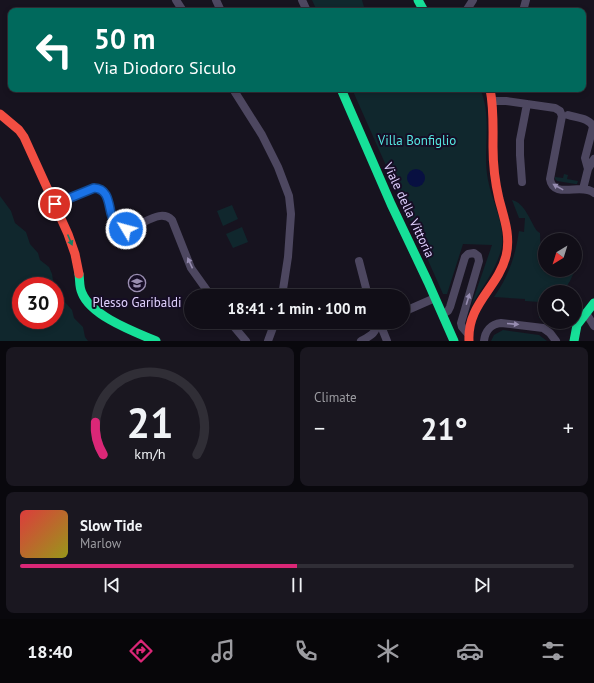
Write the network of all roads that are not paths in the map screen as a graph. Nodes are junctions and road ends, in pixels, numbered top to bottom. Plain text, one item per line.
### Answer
1 (235, 92) edge
2 (342, 92) edge
3 (491, 92) edge
4 (492, 101) junction
5 (527, 104) junction
6 (0, 114) edge
7 (568, 115) dead end
8 (594, 159) edge
9 (588, 169) junction
10 (522, 182) dead end
11 (583, 188) junction
12 (594, 193) edge
13 (55, 204) junction
14 (359, 261) dead end
15 (206, 289) edge
16 (283, 289) edge
17 (366, 289) edge
18 (435, 298) junction
19 (594, 303) edge
20 (410, 309) edge
21 (442, 314) junction
22 (586, 314) junction
23 (594, 326) edge
24 (236, 329) edge
25 (272, 329) edge
26 (376, 329) edge
27 (382, 329) edge
28 (469, 338) edge
29 (267, 340) edge
30 (156, 341) edge
31 (246, 341) edge
32 (361, 341) edge
33 (387, 341) edge
34 (454, 341) edge
35 (484, 341) edge
36 (556, 341) edge
37 (574, 341) edge

1 - 16 street
2 - 18 street, Viale della Vittoria
3 - 4 street
4 - 5 street
4 - 28 street
5 - 10 street
11 -> 5 street
6 - 13 street
7 - 9 street
8 - 9 street
9 - 11 street
11 - 12 street
15 -> 13 street
13 -> 30 street
14 - 17 street
18 - 20 street
18 - 21 street, Viale della Vittoria
19 - 22 street
28 -> 21 street
21 - 34 street, Viale della Vittoria
22 - 23 street
22 - 37 street
24 - 31 street
25 - 29 street
26 - 32 street
27 - 33 street
35 -> 36 street

